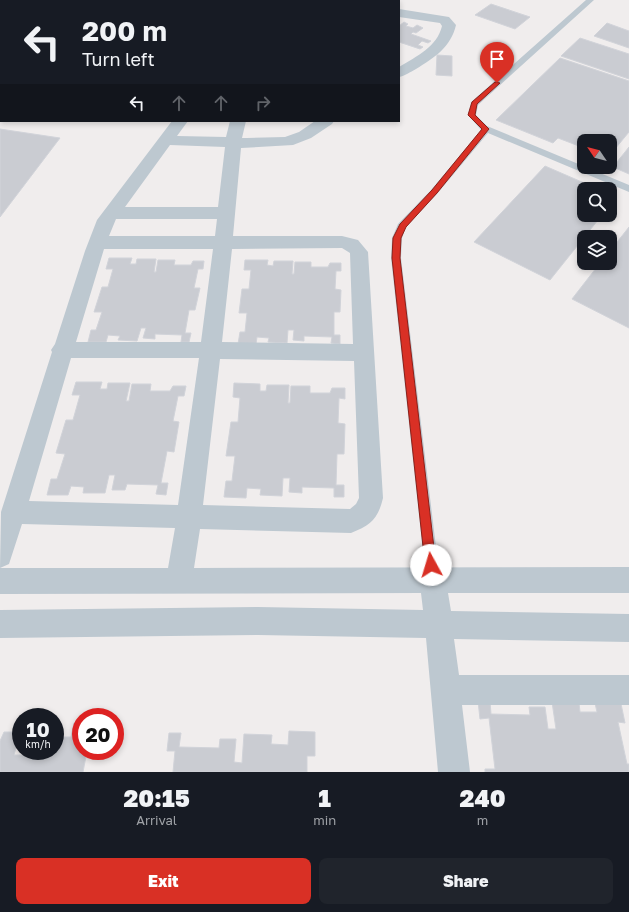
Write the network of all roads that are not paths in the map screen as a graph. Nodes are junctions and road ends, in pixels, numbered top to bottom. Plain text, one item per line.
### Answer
1 (590, 0) edge
2 (400, 13) edge
3 (400, 72) edge
4 (179, 122) edge
5 (238, 122) edge
6 (324, 122) edge
7 (486, 129) junction
8 (166, 140) junction
9 (233, 142) junction
10 (629, 189) edge
11 (111, 213) junction
12 (227, 213) junction
13 (97, 243) junction
14 (224, 243) junction
15 (62, 350) junction
16 (211, 350) junction
17 (364, 352) junction
18 (13, 512) junction
19 (190, 517) junction
20 (0, 554) edge
21 (432, 580) junction
22 (629, 580) edge
23 (0, 581) edge
24 (179, 581) junction
25 (0, 624) edge
26 (439, 624) junction
27 (629, 628) edge
28 (446, 690) junction
29 (629, 690) edge
30 (454, 772) edge

1 - 7 lane
2 - 3 street
4 - 8 street
5 - 9 street
6 - 9 street
7 - 10 lane
7 - 21 lane
8 - 9 street
8 - 11 street
9 - 12 street
11 - 12 street
11 - 13 street
12 - 14 street
13 - 14 street
13 - 15 street
14 - 16 street
14 - 17 street
15 - 16 street
15 - 18 street
16 - 17 street
16 - 19 street
17 - 19 street
18 - 19 street
18 - 20 street
19 - 24 street
21 - 22 street
21 - 24 street
21 - 26 street
23 - 24 street
25 - 26 street
26 - 27 street
26 - 28 street
28 - 29 street
28 - 30 street

